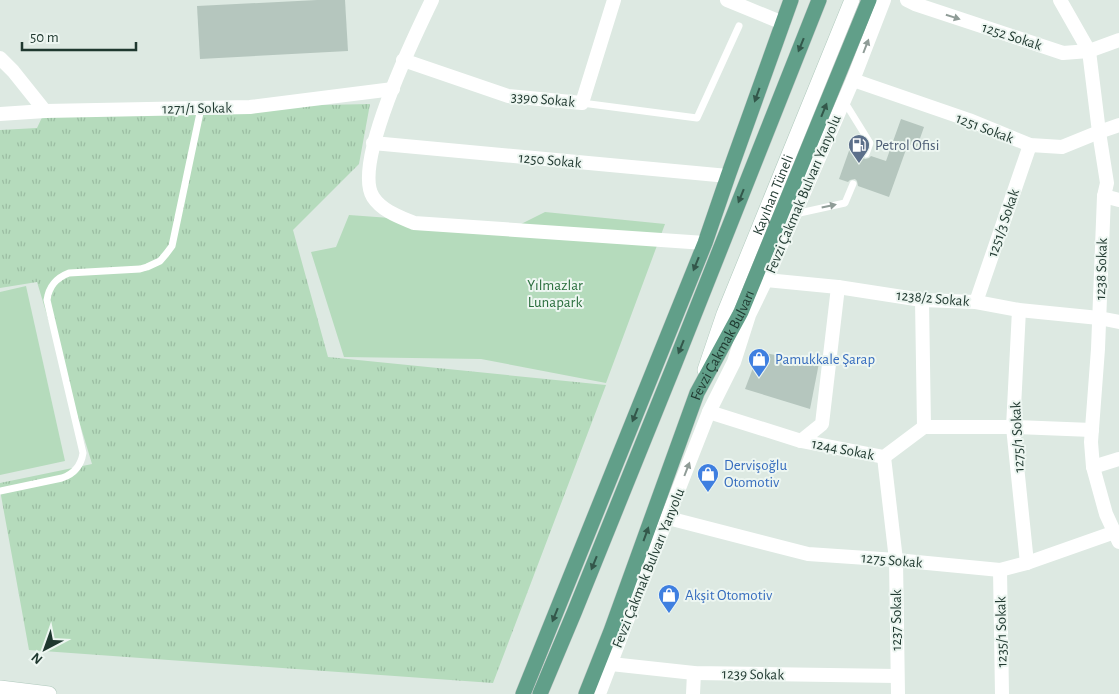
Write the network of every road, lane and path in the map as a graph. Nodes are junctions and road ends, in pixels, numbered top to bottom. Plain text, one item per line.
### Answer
1 (432, 0) edge
2 (614, 0) edge
3 (727, 0) edge
4 (792, 0) edge
5 (819, 0) edge
6 (852, 0) edge
7 (869, 0) edge
8 (884, 0) edge
9 (907, 0) edge
10 (1060, 0) edge
11 (783, 23) junction
12 (739, 26) dead end
13 (1119, 40) edge
14 (1089, 51) junction
15 (0, 58) edge
16 (403, 60) junction
17 (853, 80) junction
18 (393, 89) junction
19 (844, 101) junction
20 (582, 103) junction
21 (201, 108) junction
22 (45, 111) junction
23 (0, 114) edge
24 (1119, 125) edge
25 (1099, 132) junction
26 (373, 143) junction
27 (1030, 145) junction
28 (866, 154) dead end
29 (728, 176) junction
30 (853, 184) dead end
31 (1104, 196) junction
32 (1119, 200) edge
33 (794, 214) junction
34 (705, 243) junction
35 (766, 280) junction
36 (838, 287) junction
37 (922, 300) junction
38 (976, 302) junction
39 (1019, 310) junction
40 (1099, 318) junction
41 (1119, 322) edge
42 (696, 393) junction
43 (710, 412) junction
44 (924, 427) junction
45 (1013, 427) junction
46 (1092, 430) junction
47 (801, 441) junction
48 (884, 457) junction
49 (1119, 459) edge
50 (1093, 467) junction
51 (0, 491) edge
52 (668, 518) junction
53 (1117, 537) edge
54 (896, 560) junction
55 (1027, 563) junction
56 (1000, 570) junction
57 (610, 664) junction
58 (694, 673) junction
59 (896, 676) junction
60 (0, 688) edge
61 (49, 694) edge
62 (523, 694) edge
63 (540, 694) edge
64 (586, 694) edge
65 (600, 694) edge
66 (693, 694) edge
67 (898, 694) edge
68 (1002, 694) edge

1 - 16 street
2 - 20 street, 3390 Sokak
3 - 11 street
4 - 11 main road
5 -> 63 main road
6 - 42 main road, Kayıhan Tüneli
42 -> 7 main road, Fevzi Çakmak Bulvarı
17 -> 8 street, Fevzi Çakmak Bulvarı Yanyolu
9 -> 14 street, 1252 Sokak
10 - 14 street, 1238 Sokak
11 -> 29 main road
12 - 20 lane
13 - 14 street, 1252 Sokak
14 - 25 street, 1238 Sokak
15 - 22 street
16 - 18 street
16 - 20 street, 3390 Sokak
17 - 19 street, Fevzi Çakmak Bulvarı Yanyolu
17 - 27 street, 1251 Sokak
18 - 21 street, 1271/1 Sokak
18 - 26 street
19 - 28 lane
19 - 33 street, Fevzi Çakmak Bulvarı Yanyolu
21 - 22 street, 1271/1 Sokak
21 - 51 lane
22 - 23 street, 1271/1 Sokak
24 - 25 street, 1251 Sokak
25 - 27 street, 1251 Sokak
25 - 31 street, 1238 Sokak
26 - 29 street, 1250 Sokak
26 - 34 street
27 - 38 street, 1251/3 Sokak
29 - 34 main road
33 -> 30 lane
31 - 32 street
31 - 40 street, 1238 Sokak
33 - 35 street, Fevzi Çakmak Bulvarı Yanyolu
34 -> 62 main road
35 - 36 street, 1238/2 Sokak
35 - 43 street, Fevzi Çakmak Bulvarı Yanyolu
36 - 37 street, 1238/2 Sokak
36 - 47 street
37 - 38 street, 1238/2 Sokak
37 - 44 street
38 - 39 street, 1238/2 Sokak
39 - 40 street, 1238/2 Sokak
39 - 45 street, 1275/1 Sokak
40 - 41 street, 1238/2 Sokak
40 - 46 street, 1238 Sokak
64 -> 42 main road, Fevzi Çakmak Bulvarı
43 - 47 street, 1244 Sokak
52 -> 43 street, Fevzi Çakmak Bulvarı Yanyolu
44 - 45 street
44 - 48 street, 1244 Sokak
45 - 46 street
45 - 55 street, 1275/1 Sokak
46 - 50 street, 1238 Sokak
47 - 48 street, 1244 Sokak
48 - 54 street, 1237 Sokak
49 - 50 street
50 - 53 street, 1238 Sokak
52 - 54 street, 1275 Sokak
52 - 57 street, Fevzi Çakmak Bulvarı Yanyolu
53 - 55 street, 1275 Sokak
54 - 56 street, 1275 Sokak
54 - 59 street, 1237 Sokak
55 - 56 street, 1275 Sokak
56 - 68 street, 1235/1 Sokak
57 - 58 street, 1239 Sokak
57 - 65 street, Fevzi Çakmak Bulvarı Yanyolu
58 - 59 street, 1239 Sokak
58 - 66 street
59 - 67 street, 1237 Sokak
60 - 61 main road

